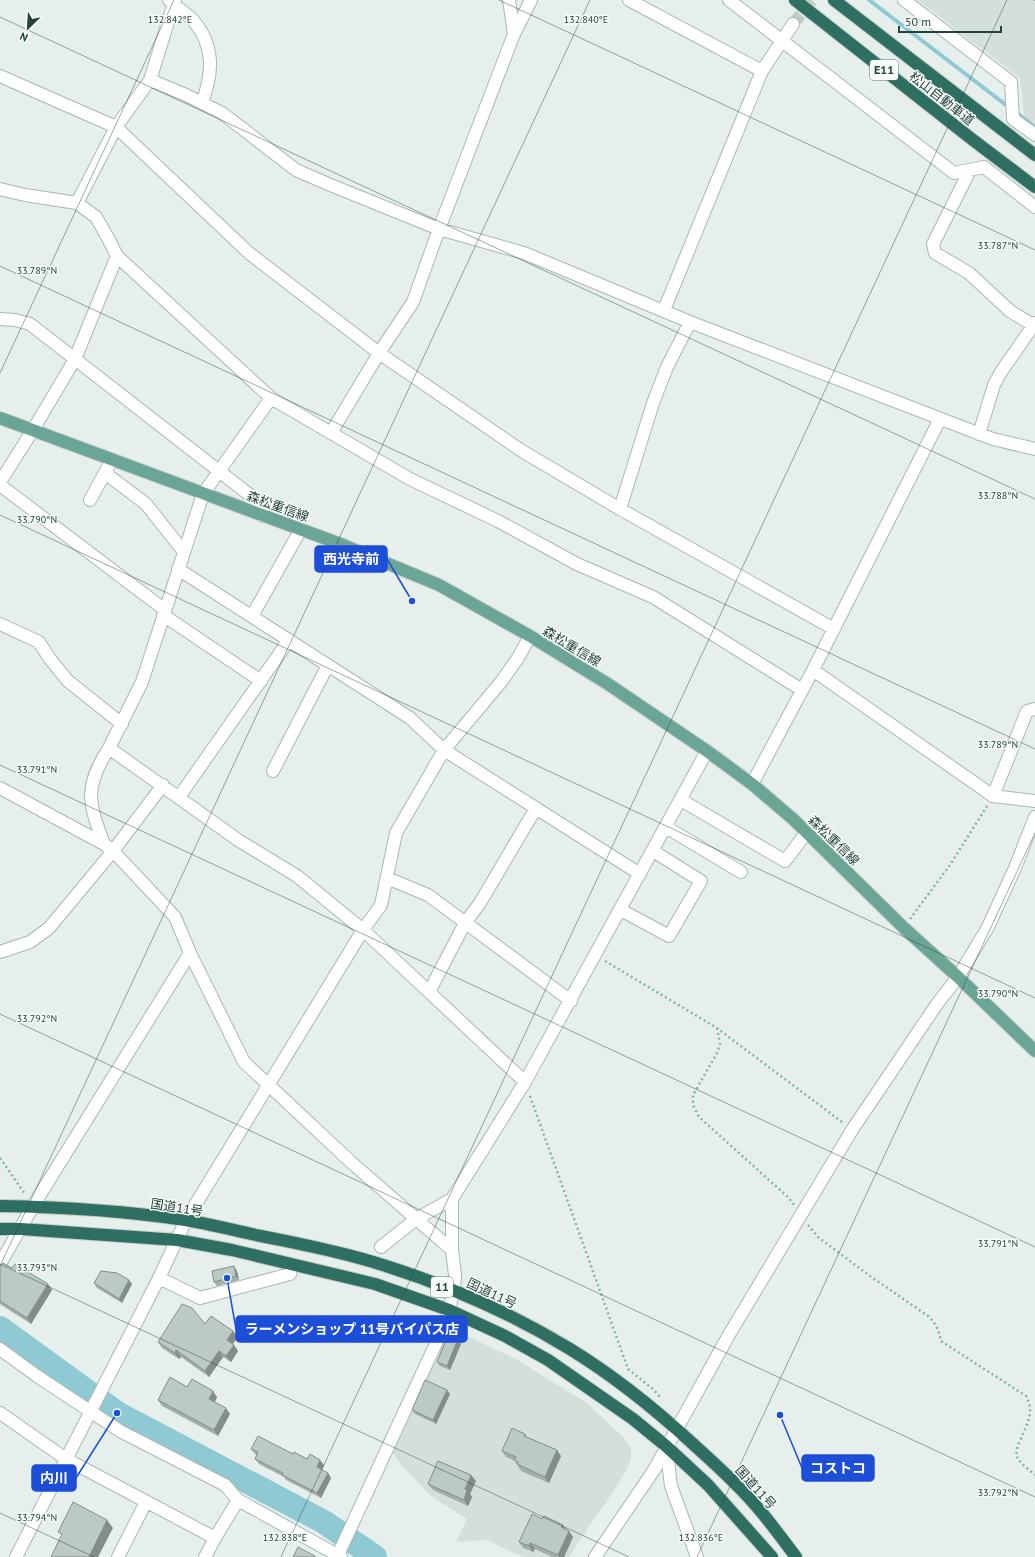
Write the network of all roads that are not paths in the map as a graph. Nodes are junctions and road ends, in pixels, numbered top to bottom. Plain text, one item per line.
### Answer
1 (508, 0) edge
2 (531, 0) edge
3 (629, 0) edge
4 (729, 0) edge
5 (795, 0) edge
6 (834, 0) edge
7 (904, 0) edge
8 (173, 1) edge
9 (793, 24) tunnel mouth
10 (514, 34) junction
11 (782, 40) junction
12 (762, 71) junction
13 (0, 76) edge
14 (150, 80) junction
15 (202, 103) junction
16 (116, 127) junction
17 (1035, 136) edge
18 (1035, 155) edge
19 (970, 170) junction
20 (1035, 187) edge
21 (0, 189) edge
22 (77, 204) junction
23 (1035, 207) edge
24 (439, 228) junction
25 (117, 256) junction
26 (664, 310) junction
27 (0, 319) edge
28 (690, 322) junction
29 (1034, 324) edge
30 (379, 353) junction
31 (75, 359) junction
32 (271, 398) junction
33 (0, 418) edge
34 (940, 418) junction
35 (33, 430) junction
36 (331, 433) junction
37 (978, 434) junction
38 (1035, 449) edge
39 (112, 460) junction
40 (219, 472) junction
41 (105, 473) junction
42 (0, 483) edge
43 (203, 494) junction
44 (90, 500) dead end
45 (620, 509) junction
46 (263, 516) junction
47 (301, 529) junction
48 (184, 552) junction
49 (178, 569) junction
50 (164, 613) junction
51 (252, 616) junction
52 (0, 624) edge
53 (834, 629) junction
54 (530, 636) junction
55 (289, 640) junction
56 (328, 665) junction
57 (813, 670) junction
58 (261, 681) junction
59 (802, 690) junction
60 (1035, 709) edge
61 (122, 724) junction
62 (110, 748) junction
63 (444, 750) junction
64 (707, 751) junction
65 (272, 772) dead end
66 (752, 784) junction
67 (163, 785) junction
68 (0, 788) edge
69 (993, 796) junction
70 (179, 797) junction
71 (681, 800) junction
72 (1035, 801) edge
73 (536, 808) junction
74 (1035, 817) edge
75 (666, 827) junction
76 (807, 832) junction
77 (108, 848) junction
78 (653, 851) junction
79 (741, 872) dead end
80 (640, 874) junction
81 (387, 878) junction
82 (621, 910) junction
83 (465, 923) junction
84 (363, 930) junction
85 (0, 952) edge
86 (190, 953) junction
87 (958, 976) junction
88 (429, 992) junction
89 (571, 1001) junction
90 (1035, 1051) edge
91 (525, 1082) junction
92 (269, 1084) junction
93 (452, 1199) junction
94 (0, 1206) edge
95 (34, 1206) junction
96 (416, 1219) junction
97 (186, 1220) junction
98 (0, 1229) edge
99 (21, 1229) junction
100 (177, 1240) junction
101 (381, 1247) dead end
102 (452, 1250) junction
103 (0, 1264) edge
104 (292, 1264) junction
105 (159, 1278) junction
106 (454, 1291) junction
107 (449, 1310) junction
108 (0, 1349) edge
109 (92, 1409) junction
110 (0, 1413) edge
111 (676, 1429) junction
112 (666, 1446) junction
113 (66, 1459) junction
114 (238, 1500) junction
115 (146, 1502) junction
116 (215, 1538) junction
117 (340, 1553) edge
118 (16, 1557) edge
119 (118, 1557) edge
120 (205, 1557) edge
121 (595, 1557) edge
122 (697, 1557) edge
123 (772, 1557) edge
124 (796, 1557) edge

1 - 10 street
2 - 10 street
3 - 12 street
4 - 11 street
5 - 20 highway, 松山自動車道 / E11
6 - 18 highway, 松山自動車道 / E11
7 - 17 street
8 - 14 street
8 - 15 street
9 - 11 street
10 - 24 street
11 - 12 street
11 - 19 street
12 - 26 street
13 - 16 street
14 - 15 street
14 - 16 street
15 - 24 street
16 - 22 street
16 - 30 street
19 - 23 street
19 - 29 street
21 - 22 street
22 - 25 street
24 - 26 street
24 - 30 street
25 - 31 street
25 - 32 street
26 - 28 street
27 - 31 street
28 - 34 street
28 - 45 street
29 - 37 street
30 - 36 street
30 - 45 street
31 - 35 street
31 - 40 street
32 - 36 street
32 - 40 street
33 - 35 main road, 森松重信線
34 - 37 street
34 - 53 street
35 - 39 main road, 森松重信線
35 - 42 street
36 - 59 street
37 - 38 street
39 - 41 street
39 - 43 main road, 森松重信線
40 - 43 street
40 - 46 street
41 - 44 street
41 - 48 street
42 - 50 street
43 - 46 main road, 森松重信線
43 - 48 street
45 - 53 street
46 - 47 main road, 森松重信線
47 - 51 street
47 - 54 main road, 森松重信線
48 - 49 street
49 - 50 street
49 - 51 street
50 - 58 street
50 - 61 street
51 - 55 street
52 - 61 street
53 - 57 street
54 - 63 street
54 - 64 main road, 森松重信線
55 - 56 street
55 - 58 street
56 - 63 street
56 - 65 street
57 - 59 street
57 - 69 street
58 - 70 street
59 - 66 street
60 - 69 street
61 - 62 street
62 - 67 street
62 - 77 street
63 - 73 street
63 - 81 street
64 - 66 main road, 森松重信線
64 - 71 street
66 - 76 main road, 森松重信線
67 - 70 street
67 - 77 street
68 - 77 street
69 - 72 street
70 - 84 street
71 - 75 street
71 - 76 street
73 - 80 street
73 - 83 street
74 - 87 street
75 - 78 street
75 - 79 street
76 - 87 main road, 森松重信線
77 - 85 street
77 - 86 street
78 - 80 street
78 - 82 street
80 - 82 street
81 - 83 street
81 - 84 street
82 - 89 street
83 - 88 street
83 - 89 street
84 - 88 street
84 - 92 street
86 - 92 street
86 - 95 street
87 - 90 main road, 森松重信線
87 - 111 street
88 - 91 street
89 - 91 street
91 - 93 street
92 - 96 street
92 - 97 street
93 - 96 street
93 - 102 street
94 - 95 highway, 国道11号 / 11
95 - 97 highway, 国道11号 / 11
95 - 99 street
96 - 101 street
96 - 102 street
97 - 100 street
97 - 106 highway, 国道11号 / 11
98 - 99 highway, 11
99 - 100 highway, 11
99 - 103 street
100 - 104 highway, 11
100 - 105 street
102 - 106 street
104 - 105 street
104 - 107 highway, 11
105 - 109 street
106 - 107 street
106 - 111 highway, 国道11号 / 11
107 - 112 highway, 11
107 - 117 street
108 - 109 street
109 - 113 street
109 - 114 street
110 - 113 street
111 - 112 street
111 - 124 highway, 国道11号 / 11
112 - 121 street
112 - 122 street
112 - 123 highway, 11
113 - 115 street
113 - 118 street
114 - 116 street
114 - 117 street
115 - 116 street
115 - 119 street
116 - 120 street

